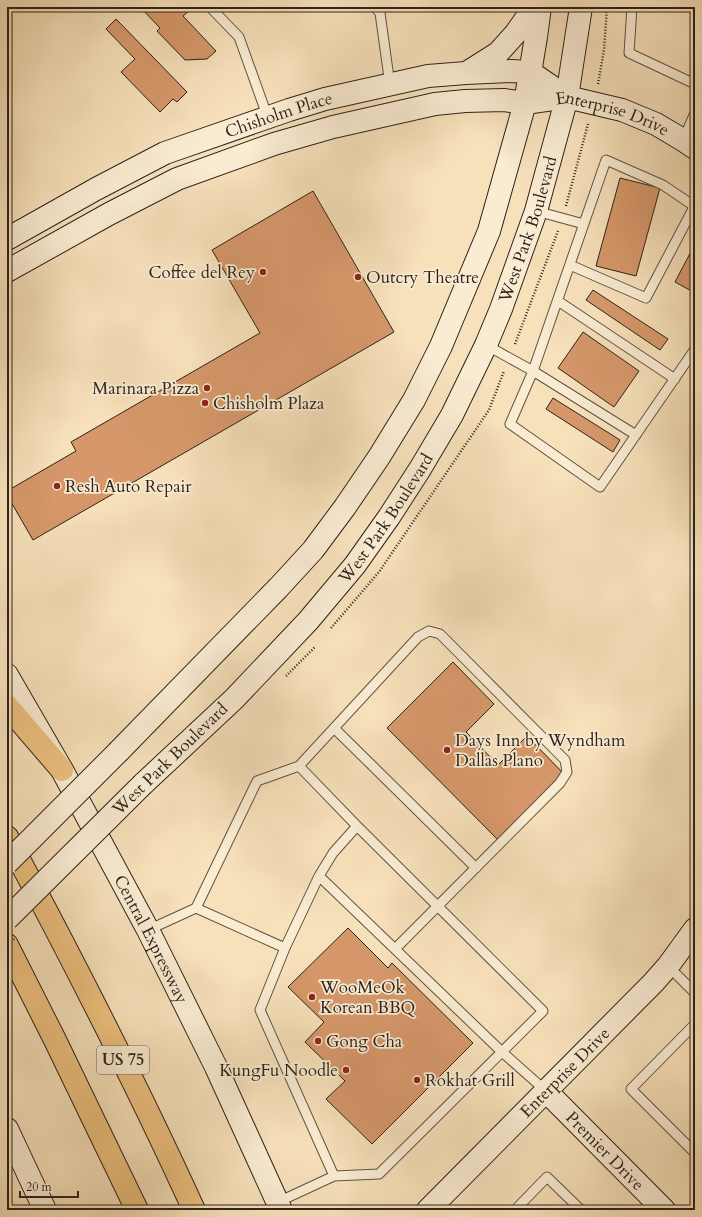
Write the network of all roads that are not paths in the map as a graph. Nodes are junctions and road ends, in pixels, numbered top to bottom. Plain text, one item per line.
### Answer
1 (210, 7) edge
2 (375, 7) edge
3 (534, 7) edge
4 (540, 7) edge
5 (581, 7) edge
6 (632, 7) edge
7 (530, 72) junction
8 (466, 73) junction
9 (695, 84) edge
10 (390, 85) junction
11 (567, 97) junction
12 (525, 103) junction
13 (695, 113) edge
14 (268, 118) junction
15 (274, 144) junction
16 (689, 144) edge
17 (695, 205) edge
18 (536, 211) junction
19 (584, 224) junction
20 (7, 239) edge
21 (570, 265) junction
22 (9, 266) edge
23 (558, 301) junction
24 (486, 345) junction
25 (695, 349) edge
26 (534, 370) junction
27 (675, 379) junction
28 (636, 435) junction
29 (7, 675) edge
30 (7, 706) edge
31 (334, 728) junction
32 (299, 766) junction
33 (62, 770) junction
34 (357, 826) junction
35 (7, 837) edge
36 (7, 863) edge
37 (476, 868) junction
38 (319, 876) junction
39 (438, 906) junction
40 (196, 908) junction
41 (7, 919) edge
42 (695, 929) edge
43 (148, 930) junction
44 (7, 945) edge
45 (285, 948) junction
46 (395, 949) junction
47 (668, 966) junction
48 (695, 994) edge
49 (695, 1024) edge
50 (502, 1052) junction
51 (546, 1091) junction
52 (7, 1129) edge
53 (695, 1153) edge
54 (334, 1176) junction
55 (279, 1206) edge
56 (434, 1208) edge
57 (45, 1210) edge
58 (137, 1210) edge
59 (194, 1210) edge
60 (515, 1210) edge
61 (581, 1210) edge
62 (664, 1210) edge

1 - 14 lane
2 - 10 lane
3 - 8 main road
4 - 7 main road
5 - 11 main road, West Park Boulevard
6 - 9 lane
7 - 8 main road, Chisholm Place
7 - 11 main road
7 - 12 main road
8 - 10 main road, Chisholm Place
10 - 14 main road, Chisholm Place
11 - 12 main road, Enterprise Drive
11 - 16 main road, Enterprise Drive
11 - 18 main road, West Park Boulevard
12 - 15 main road, Chisholm Place
12 - 36 main road, bridge
13 - 16 lane
14 - 15 main road
14 - 20 main road, Chisholm Place
15 - 22 main road, Chisholm Place
17 - 19 lane
17 - 21 lane
18 - 19 lane
18 - 24 main road, West Park Boulevard
19 - 21 lane
21 - 23 lane
23 - 26 lane
23 - 27 lane
24 - 26 lane
24 - 41 main road, West Park Boulevard, bridge
25 - 27 lane
26 - 28 lane
26 - 28 lane
27 - 28 lane
29 - 33 main road, Central Expressway
30 - 33 highway
31 - 32 lane
31 - 37 lane
31 - 37 lane
32 - 34 lane
32 - 40 lane
33 - 43 main road, Central Expressway
34 - 38 lane
34 - 39 lane
35 - 59 highway, US 75
37 - 39 lane
38 - 45 lane
38 - 46 lane
39 - 46 lane
39 - 50 lane
40 - 43 lane
40 - 45 lane
42 - 47 main road, Enterprise Drive
43 - 55 main road, Central Expressway
44 - 58 highway, US 75
45 - 54 lane
46 - 50 lane
47 - 48 lane
47 - 51 main road, Enterprise Drive
49 - 53 lane
50 - 51 lane
50 - 54 lane
51 - 56 main road, Enterprise Drive
51 - 62 main road, Premier Drive
52 - 57 main road
54 - 55 lane
60 - 61 lane

